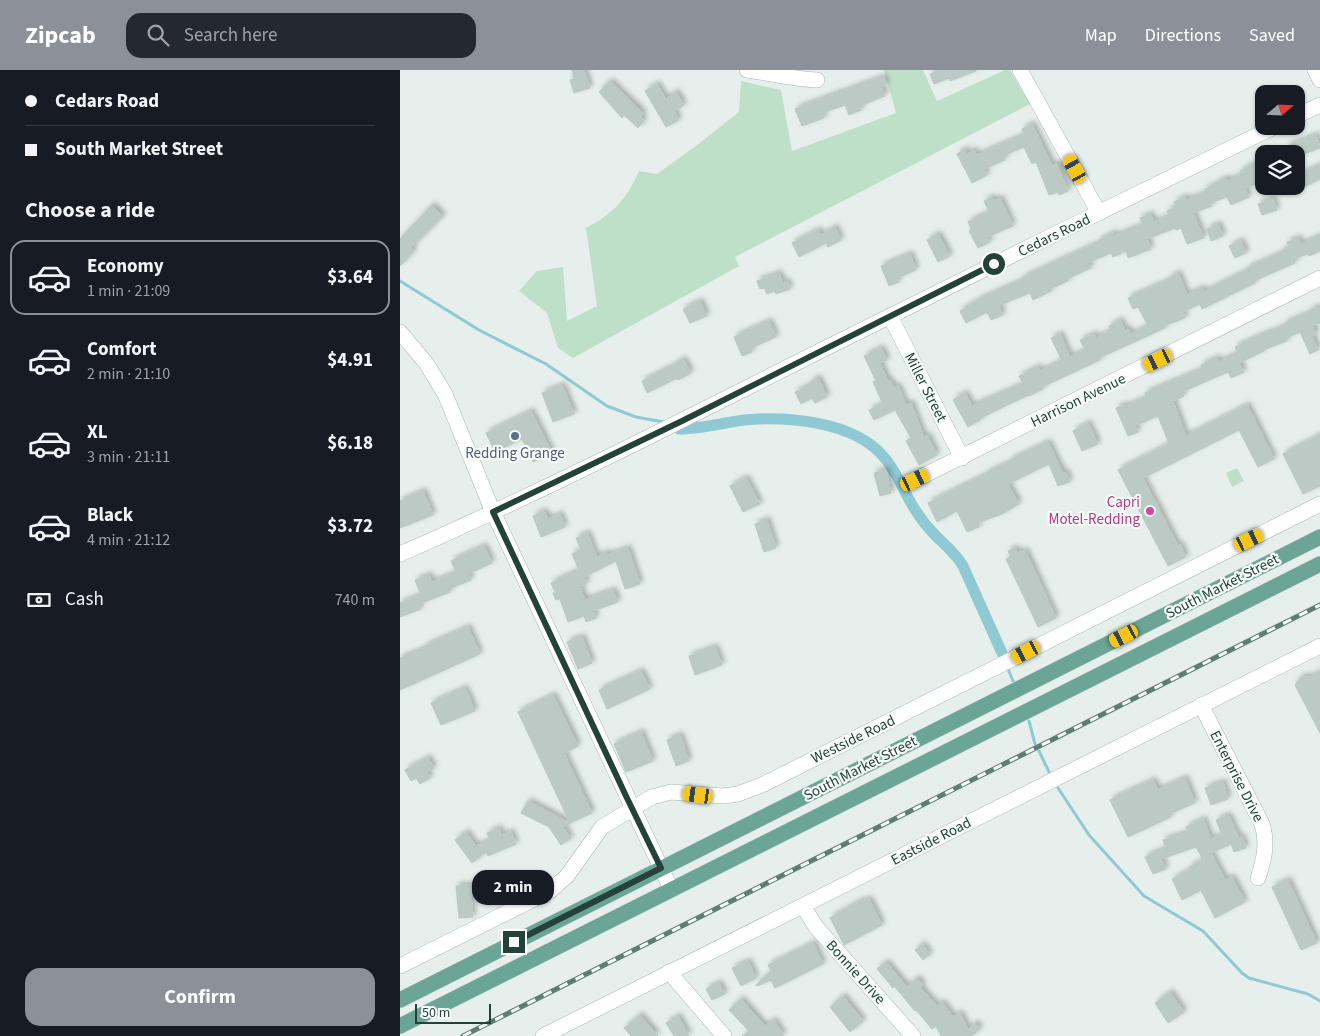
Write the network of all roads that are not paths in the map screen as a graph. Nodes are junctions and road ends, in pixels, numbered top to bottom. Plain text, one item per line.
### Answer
1 (747, 70) edge
2 (1020, 70) edge
3 (1315, 70) edge
4 (817, 80) dead end
5 (1320, 80) edge
6 (1320, 105) edge
7 (1305, 112) edge
8 (1258, 135) edge
9 (1099, 213) junction
10 (1320, 278) edge
11 (890, 316) junction
12 (400, 332) edge
13 (962, 458) junction
14 (915, 480) dead end
15 (1320, 504) edge
16 (493, 512) junction
17 (1320, 537) edge
18 (400, 554) edge
19 (1320, 564) edge
20 (1320, 646) edge
21 (1201, 705) junction
22 (632, 808) junction
23 (661, 868) junction
24 (1258, 878) dead end
25 (671, 889) junction
26 (803, 906) junction
27 (400, 966) edge
28 (669, 972) junction
29 (400, 1000) edge
30 (400, 1026) edge
31 (543, 1036) edge
32 (724, 1036) edge
33 (913, 1036) edge

1 - 4 street
2 - 9 street
3 - 5 street
6 - 7 street
8 - 9 street, Cedars Road
9 - 11 street, Cedars Road
10 - 13 street, Harrison Avenue
11 - 13 street, Miller Street
11 - 16 street, Cedars Road
12 - 16 street
13 - 14 street, Harrison Avenue
15 - 22 street, Westside Road
16 - 18 street, Cedars Road
16 - 22 street
17 - 23 main road, South Market Street
19 - 25 main road, South Market Street
20 - 21 street, Eastside Road
21 - 24 street, Enterprise Drive
21 - 26 street, Eastside Road
22 - 23 street
22 - 27 street, Westside Road
23 - 25 street
23 - 29 main road, South Market Street
25 - 30 main road, South Market Street
26 - 28 street, Eastside Road
26 - 33 street, Bonnie Drive
28 - 31 street, Eastside Road
28 - 32 street

